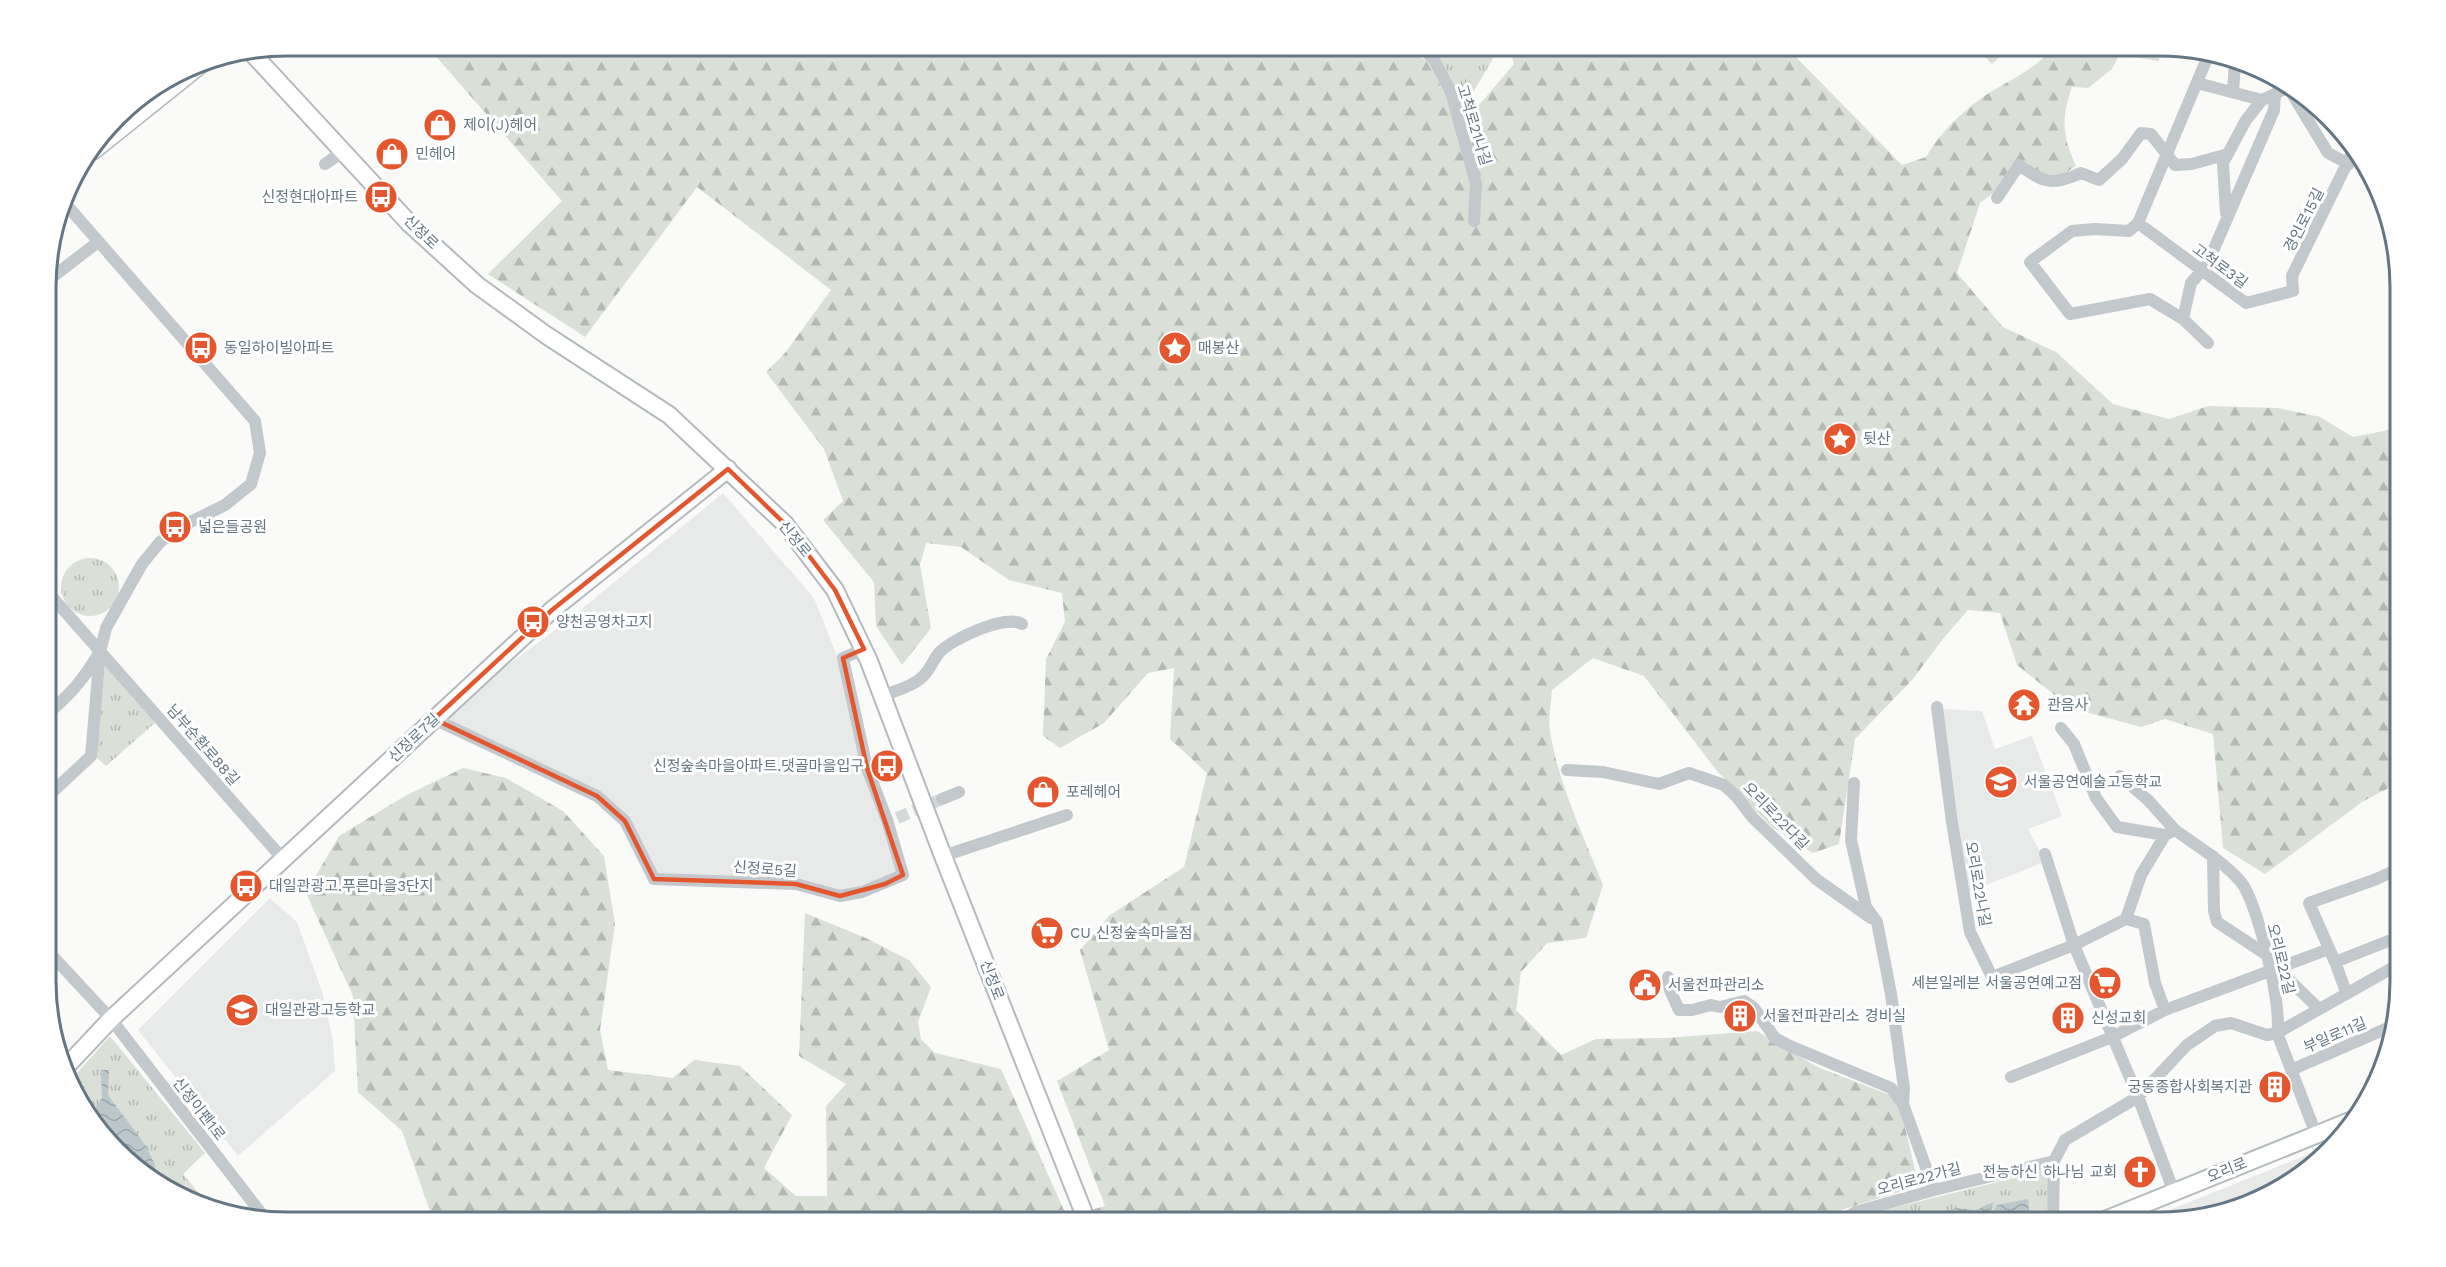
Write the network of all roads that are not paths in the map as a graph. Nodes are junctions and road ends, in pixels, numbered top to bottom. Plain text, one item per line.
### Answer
1 (1430, 56) edge
2 (256, 57) edge
3 (2206, 60) edge
4 (2235, 68) edge
5 (180, 81) edge
6 (2197, 83) junction
7 (2281, 90) edge
8 (2233, 92) junction
9 (2275, 94) junction
10 (2262, 100) junction
11 (2296, 100) edge
12 (113, 134) edge
13 (345, 151) junction
14 (2228, 154) junction
15 (2167, 155) junction
16 (2351, 157) edge
17 (325, 164) dead end
18 (2349, 164) junction
19 (1997, 198) dead end
20 (69, 208) edge
21 (2226, 218) junction
22 (1474, 221) dead end
23 (2138, 223) junction
24 (98, 242) junction
25 (2200, 272) junction
26 (56, 274) edge
27 (2293, 291) joint
28 (2183, 319) junction
29 (2208, 343) dead end
30 (728, 470) junction
31 (56, 601) edge
32 (1022, 624) dead end
33 (864, 649) junction
34 (100, 651) junction
35 (882, 696) junction
36 (56, 707) edge
37 (1937, 707) dead end
38 (434, 719) junction
39 (2061, 728) dead end
40 (1567, 770) dead end
41 (2120, 776) dead end
42 (1854, 783) dead end
43 (56, 789) edge
44 (959, 792) dead end
45 (942, 799) tunnel mouth
46 (1067, 815) dead end
47 (2170, 833) junction
48 (2045, 854) dead end
49 (943, 856) junction
50 (2213, 856) junction
51 (283, 859) junction
52 (2390, 873) edge
53 (2126, 920) junction
54 (1877, 922) junction
55 (2390, 939) edge
56 (2074, 945) junction
57 (2329, 949) junction
58 (2267, 955) junction
59 (56, 960) edge
60 (2335, 963) junction
61 (2390, 969) edge
62 (2275, 971) junction
63 (1668, 977) dead end
64 (2346, 992) junction
65 (2318, 1008) junction
66 (2165, 1010) junction
67 (111, 1019) junction
68 (2385, 1030) edge
69 (2277, 1033) junction
70 (2112, 1037) junction
71 (71, 1062) edge
72 (2291, 1070) junction
73 (2011, 1077) dead end
74 (2138, 1096) junction
75 (1904, 1104) junction
76 (2316, 1134) junction
77 (2331, 1135) edge
78 (2054, 1161) junction
79 (1934, 1190) junction
80 (2174, 1192) junction
81 (259, 1210) edge
82 (1083, 1211) dead end
83 (1856, 1212) edge
84 (2053, 1212) edge
85 (2123, 1212) edge

1 - 22 street, 고척로21나길
2 - 13 main road, 신정로
3 - 6 street
4 - 8 street
5 - 12 main road
6 - 8 street
6 - 15 street
7 - 9 street
8 - 10 street
9 - 10 street
9 - 21 street
10 - 14 street
11 - 18 street
13 - 17 street
13 - 30 main road, 신정로
14 - 15 street
14 - 21 street
15 - 19 street
15 - 23 street
16 - 18 street, 경인로15길
18 - 27 street, 경인로15길
20 - 24 street
21 - 25 street
23 - 25 street, 고척로3길
23 - 28 street
24 - 26 street
24 - 34 street
25 - 27 street, 고척로3길
25 - 28 street
28 - 29 street
30 - 33 main road, 신정로
30 - 38 main road, 신정로7길
31 - 34 street, 남부순환로88길
32 - 35 street
33 - 35 main road, 신정로
33 - 38 street, 신정로5길
34 - 36 street
34 - 43 street
34 - 51 street, 남부순환로88길
35 - 49 main road, 신정로
37 - 56 street, 오리로22나길
38 - 51 main road, 신정로7길
39 - 47 street, 오리로22길
40 - 54 street, 오리로22다길
41 - 47 street
42 - 54 street
44 - 45 street
46 - 49 street
47 - 50 street, 오리로22길
47 - 53 street
48 - 56 street
49 - 82 main road, 신정로
50 - 58 street, 오리로22길
50 - 58 street
51 - 67 main road, 신정로7길
52 - 57 street
53 - 56 street, 오리로22나길
53 - 66 street
54 - 75 street
55 - 60 street
56 - 70 street
57 - 60 street
57 - 62 street
58 - 62 street, 오리로22길
59 - 67 street
60 - 64 street
61 - 64 street
62 - 65 street
62 - 66 street
62 - 69 street, 오리로22길
63 - 75 street
64 - 65 street
65 - 69 street
66 - 70 street
67 - 71 main road, 신정로7길
67 - 81 street, 신정이펜1로
68 - 72 street, 부일로11길
69 - 72 street, 오리로22길
69 - 74 street
70 - 73 street
70 - 74 street
72 - 76 street, 오리로22길
74 - 78 street
74 - 80 street
75 - 79 street
76 - 77 main road, 오리로
76 - 80 main road, 오리로
78 - 79 street, 오리로22가길
78 - 84 street
79 - 83 street, 오리로22가길
80 - 85 main road, 오리로

